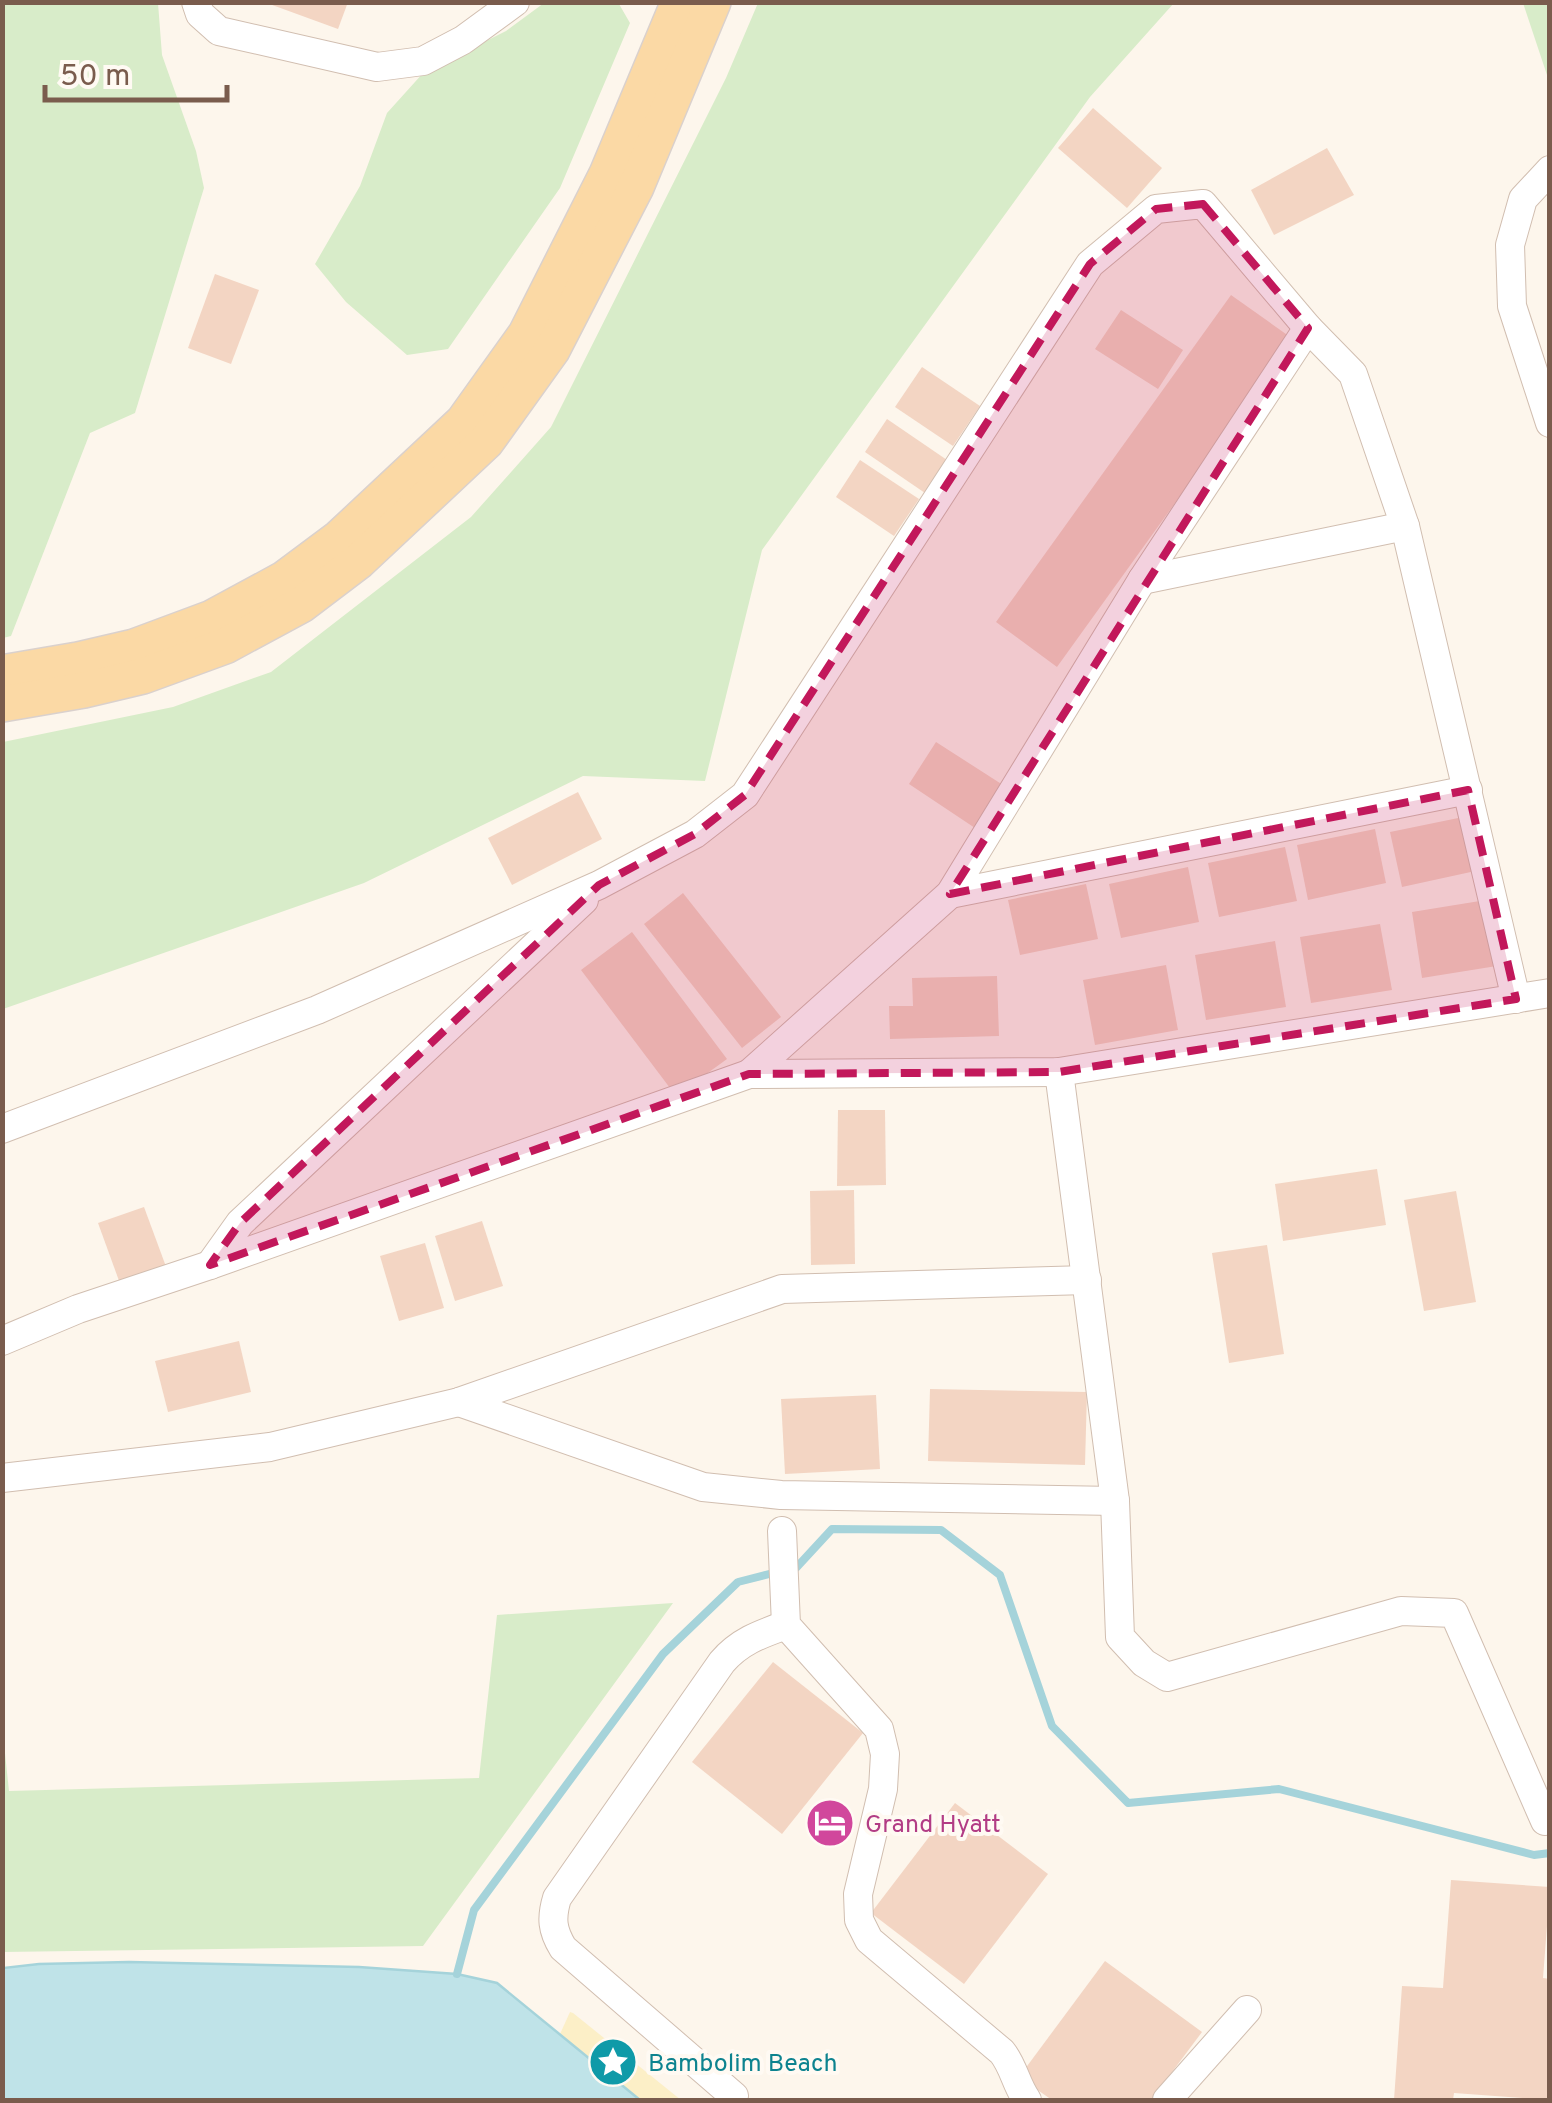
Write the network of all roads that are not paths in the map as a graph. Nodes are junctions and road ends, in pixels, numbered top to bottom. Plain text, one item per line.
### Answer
1 (196, 2) edge
2 (514, 2) edge
3 (713, 2) edge
4 (670, 4) edge
5 (1550, 170) edge
6 (1308, 328) junction
7 (1550, 423) edge
8 (1405, 526) junction
9 (1142, 580) junction
10 (2, 672) edge
11 (2, 704) edge
12 (1468, 790) junction
13 (600, 885) junction
14 (950, 894) junction
15 (1550, 993) edge
16 (1516, 1000) junction
17 (1059, 1072) junction
18 (749, 1074) junction
19 (2, 1129) edge
20 (210, 1265) junction
21 (1087, 1280) junction
22 (2, 1340) edge
23 (459, 1402) junction
24 (2, 1478) edge
25 (1115, 1500) junction
26 (782, 1531) dead end
27 (786, 1625) junction
28 (1545, 1821) dead end
29 (1247, 2010) dead end
30 (734, 2096) dead end
31 (1027, 2100) edge
32 (1167, 2100) edge

1 - 2 street
3 - 11 main road
4 - 10 main road
5 - 7 street
6 - 8 street
6 - 9 street
6 - 13 street
8 - 9 street
8 - 12 street
9 - 14 street
12 - 14 street
12 - 16 street
13 - 19 street
13 - 20 street
14 - 18 street
15 - 16 street
16 - 17 street
17 - 18 street
17 - 21 street
18 - 20 street
20 - 22 street
21 - 23 street
21 - 25 street
23 - 24 street
23 - 25 street
25 - 28 street
26 - 27 street
27 - 30 street
27 - 31 street
29 - 32 street

